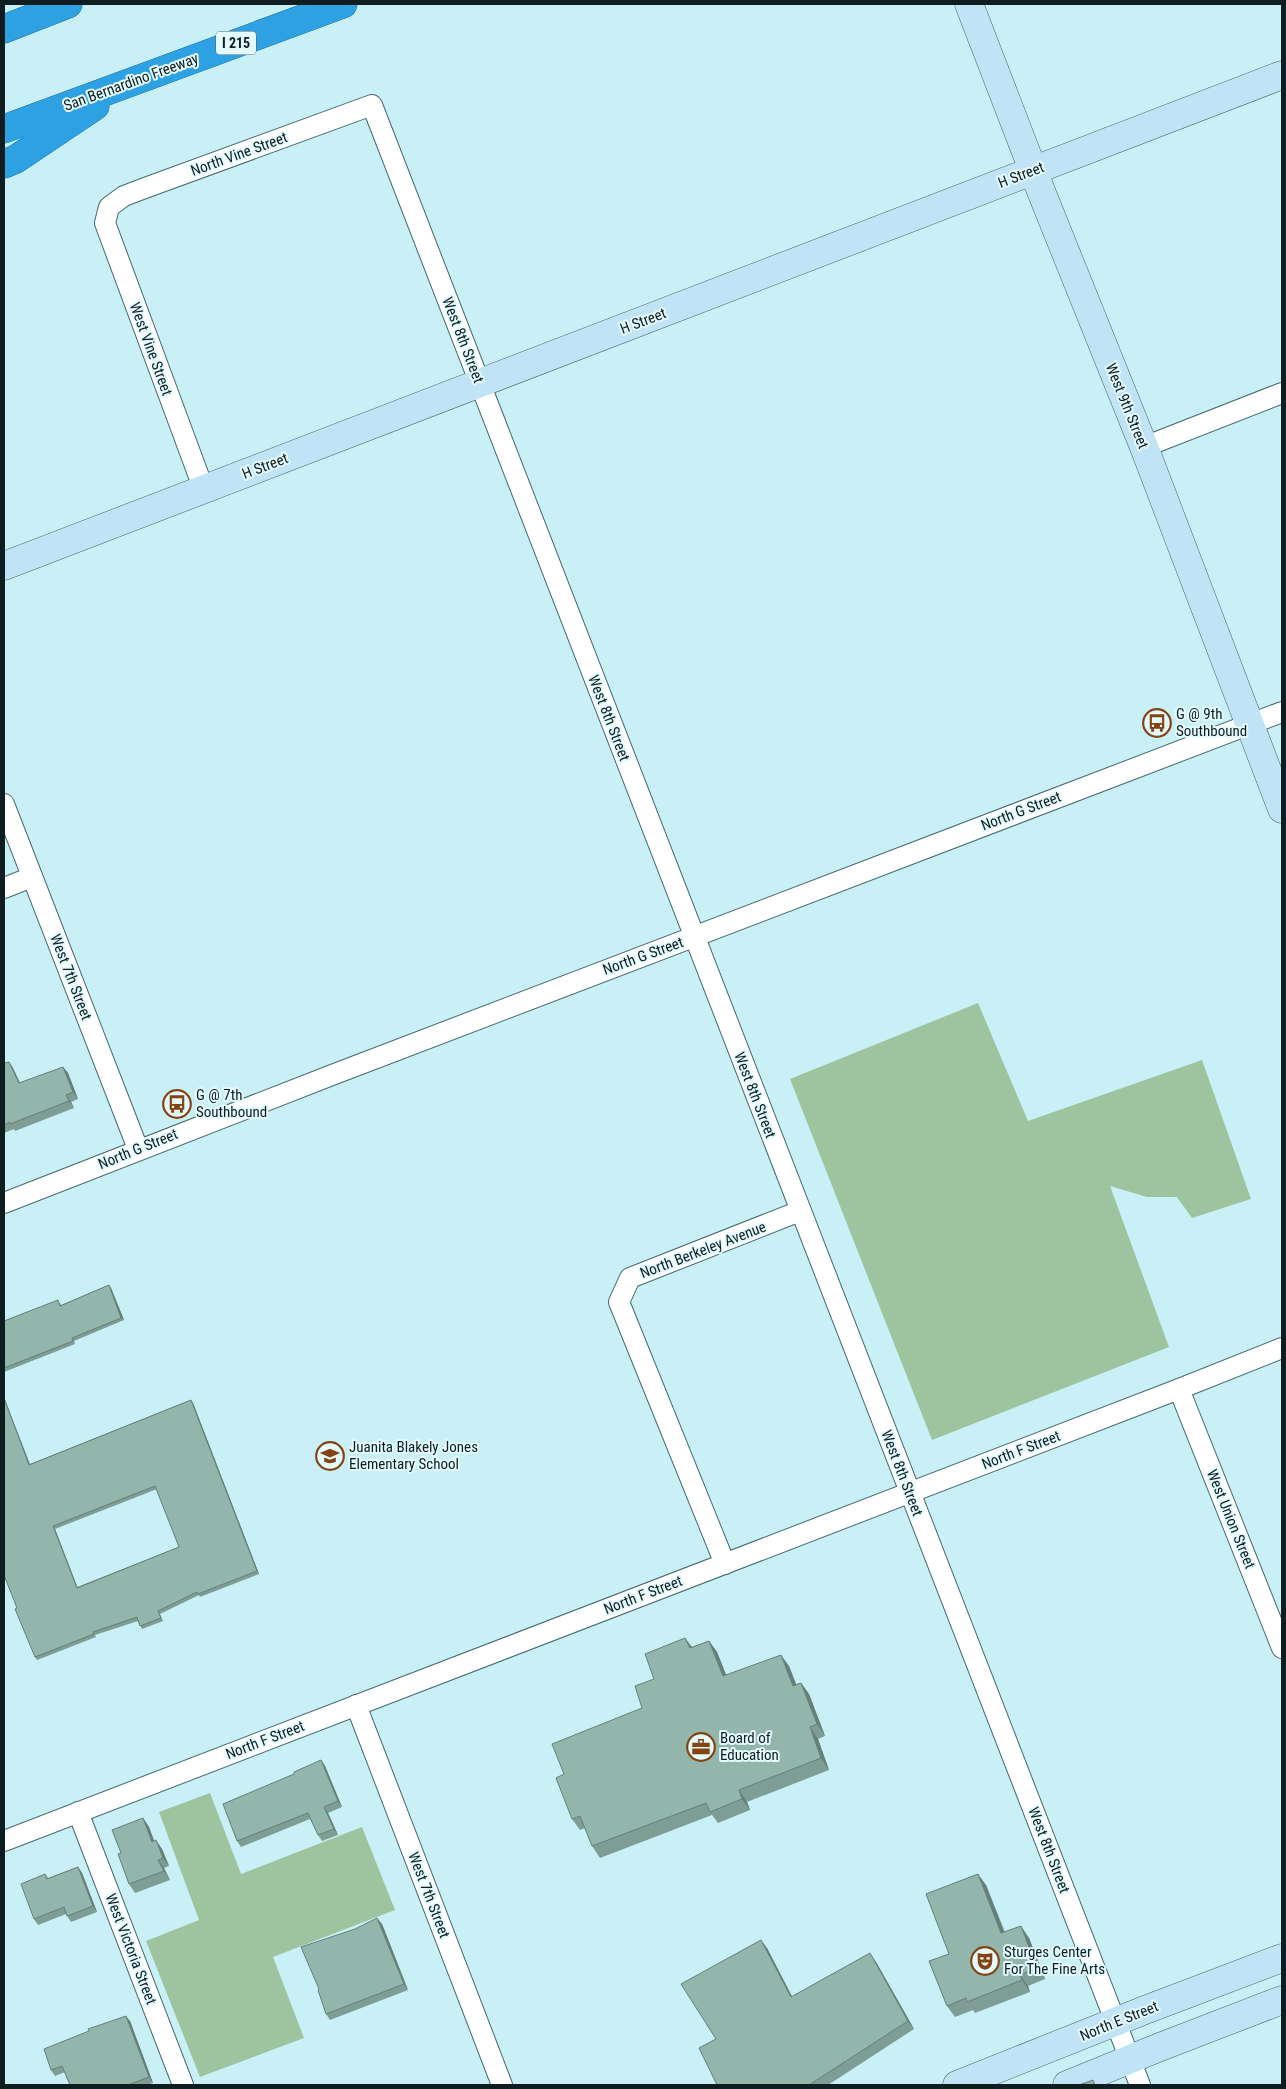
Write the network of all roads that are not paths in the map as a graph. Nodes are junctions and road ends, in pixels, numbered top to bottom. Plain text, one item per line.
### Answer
1 (68, 4) edge
2 (343, 4) edge
3 (969, 4) edge
4 (4, 29) edge
5 (1282, 75) edge
6 (129, 83) junction
7 (372, 105) joint
8 (4, 128) edge
9 (4, 164) edge
10 (1033, 171) junction
11 (109, 207) joint
12 (479, 384) junction
13 (1282, 393) edge
14 (1144, 447) junction
15 (204, 490) junction
16 (4, 566) edge
17 (1282, 712) edge
18 (1250, 725) junction
19 (4, 804) edge
20 (1282, 809) edge
21 (32, 877) junction
22 (4, 888) edge
23 (694, 937) junction
24 (138, 1149) junction
25 (4, 1203) edge
26 (800, 1211) junction
27 (1282, 1348) edge
28 (1179, 1390) junction
29 (910, 1493) junction
30 (725, 1564) junction
31 (1282, 1648) edge
32 (356, 1705) junction
33 (78, 1812) junction
34 (4, 1841) edge
35 (1282, 1958) edge
36 (1282, 2000) edge
37 (1116, 2022) junction
38 (1130, 2059) junction
39 (183, 2085) edge
40 (502, 2085) edge
41 (957, 2085) edge
42 (1066, 2085) edge
43 (1140, 2085) edge

1 - 4 highway
2 - 6 highway, San Bernardino Freeway / I 215
3 - 10 street, West 9th Street
5 - 10 street, H Street
6 - 8 highway, San Bernardino Freeway / I 215
6 - 9 highway
7 - 11 street, North Vine Street
7 - 12 street, West 8th Street
10 - 12 street, H Street
10 - 14 street, West 9th Street
11 - 15 street, West Vine Street
12 - 15 street, H Street
12 - 23 street, West 8th Street
13 - 14 street
14 - 18 street, West 9th Street
15 - 16 street, H Street
17 - 18 street, North G Street
18 - 20 street, West 9th Street
18 - 23 street, North G Street
19 - 21 street, West 7th Street
21 - 22 street
21 - 24 street, West 7th Street
23 - 24 street, North G Street
23 - 26 street, West 8th Street
24 - 25 street, North G Street
26 - 29 street, West 8th Street
26 - 30 street, North Berkeley Avenue
27 - 28 street, North F Street
28 - 29 street, North F Street
28 - 31 street, West Union Street
29 - 30 street, North F Street
29 - 37 street, West 8th Street
30 - 32 street, North F Street
32 - 33 street, North F Street
32 - 40 street, West 7th Street
33 - 34 street, North F Street
33 - 39 street, West Victoria Street
35 - 37 street, North E Street
36 - 38 street
37 - 38 street, West 8th Street
37 - 41 street, North E Street
38 - 42 street
38 - 43 street, West 8th Street

